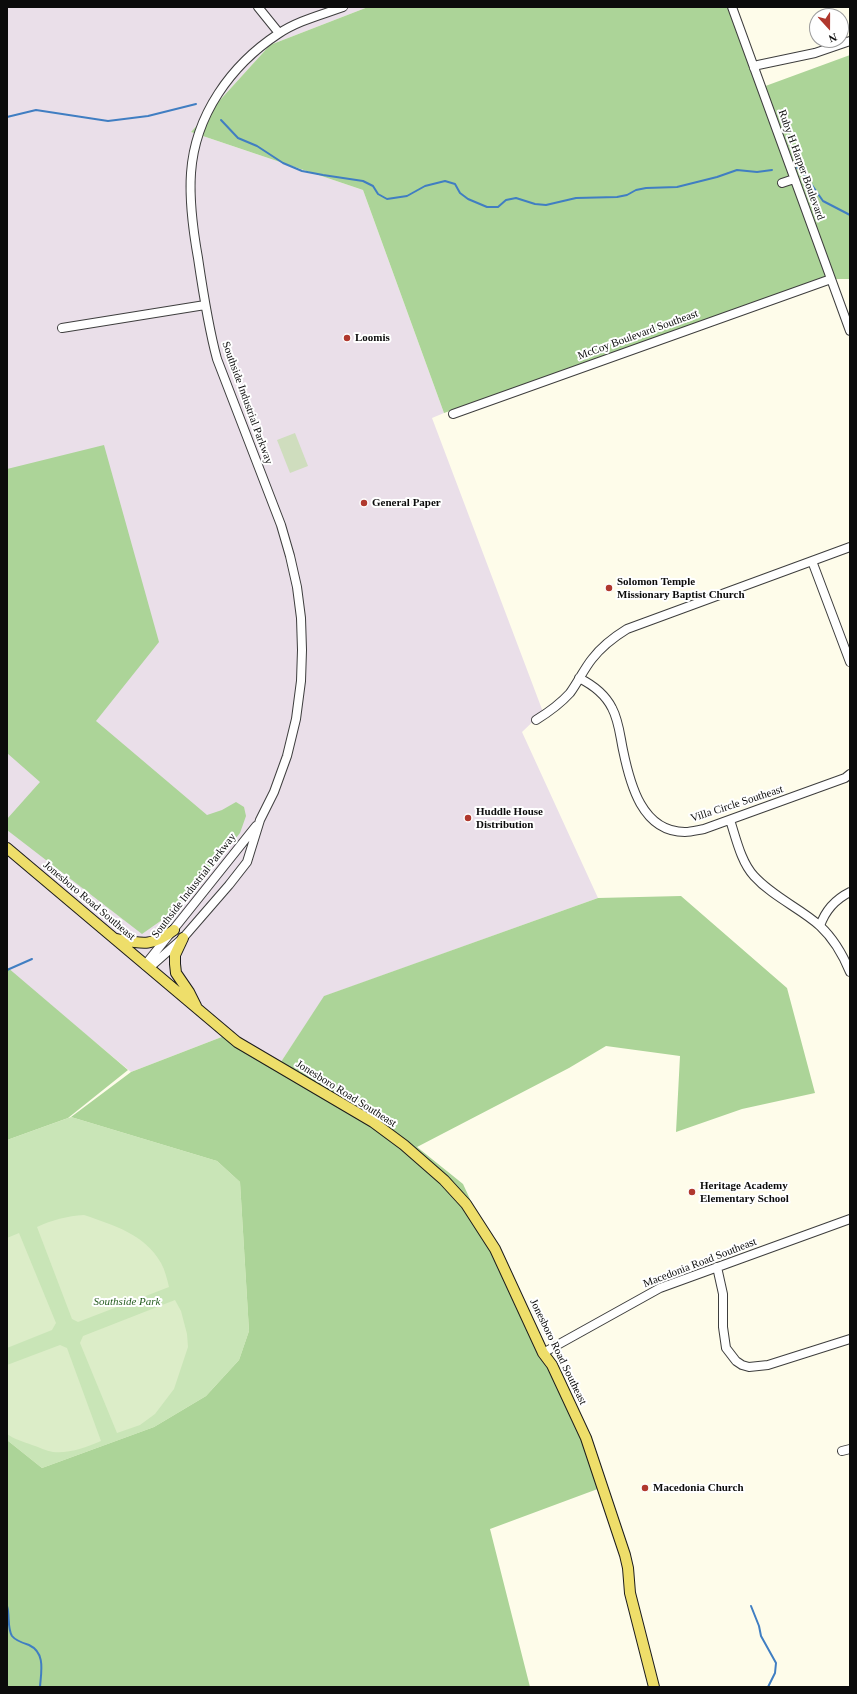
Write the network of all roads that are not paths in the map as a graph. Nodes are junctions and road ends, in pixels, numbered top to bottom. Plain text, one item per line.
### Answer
1 (258, 7) edge
2 (342, 7) edge
3 (732, 7) edge
4 (279, 33) junction
5 (850, 41) edge
6 (754, 68) junction
7 (794, 179) junction
8 (782, 183) dead end
9 (831, 279) junction
10 (205, 305) junction
11 (62, 328) dead end
12 (850, 332) edge
13 (453, 414) dead end
14 (850, 547) edge
15 (812, 560) junction
16 (850, 662) edge
17 (579, 678) junction
18 (536, 720) dead end
19 (850, 774) edge
20 (260, 820) junction
21 (730, 820) junction
22 (7, 848) edge
23 (850, 892) edge
24 (196, 903) junction
25 (206, 912) junction
26 (820, 926) junction
27 (174, 930) junction
28 (183, 938) junction
29 (115, 939) junction
30 (147, 966) junction
31 (850, 972) edge
32 (198, 1009) junction
33 (850, 1219) edge
34 (717, 1267) junction
35 (850, 1339) edge
36 (543, 1353) junction
37 (654, 1687) edge

1 - 4 street
2 - 4 street, Southside Industrial Parkway
3 - 6 street, Ruby H Harper Boulevard
4 - 10 street, Southside Industrial Parkway
5 - 6 street
6 - 7 street, Ruby H Harper Boulevard
7 - 8 street
7 - 9 street, Ruby H Harper Boulevard
9 - 12 street, Ruby H Harper Boulevard
9 - 13 street, McCoy Boulevard Southeast
10 - 11 street
10 - 20 street, Southside Industrial Parkway
14 - 15 street
15 - 16 street
15 - 17 street
17 - 18 street
17 - 21 street, Villa Circle Southeast
19 - 21 street, Villa Circle Southeast
20 - 24 street, Southside Industrial Parkway
20 - 25 street, Southside Industrial Parkway
21 - 26 street
22 - 29 main road, Jonesboro Road Southeast
23 - 26 street
24 - 25 street
24 - 27 street, Southside Industrial Parkway
25 - 28 street, Southside Industrial Parkway
26 - 31 street
27 - 29 main road
27 - 30 street, Southside Industrial Parkway
28 - 30 street, Southside Industrial Parkway
28 - 32 main road
29 - 30 main road, Jonesboro Road Southeast
30 - 32 main road, Jonesboro Road Southeast
32 - 36 main road, Jonesboro Road Southeast
33 - 34 street, Macedonia Road Southeast
34 - 35 street
34 - 36 street, Macedonia Road Southeast
36 - 37 main road, Jonesboro Road Southeast

